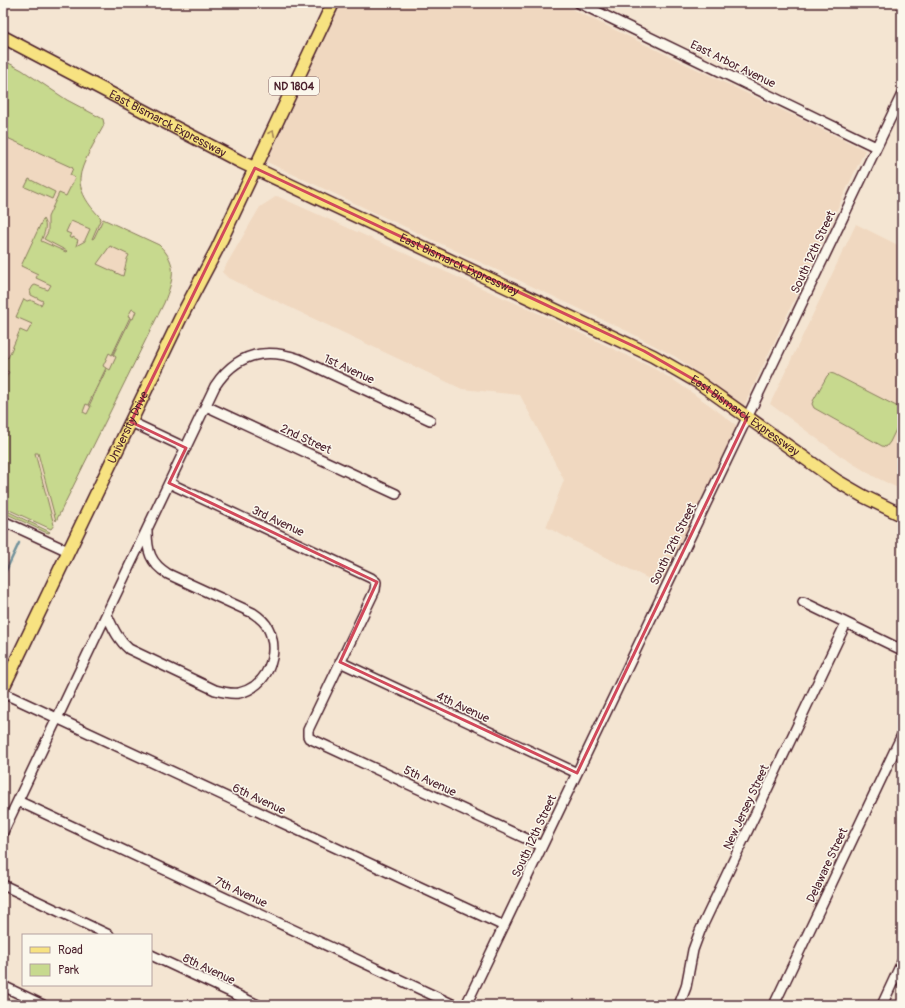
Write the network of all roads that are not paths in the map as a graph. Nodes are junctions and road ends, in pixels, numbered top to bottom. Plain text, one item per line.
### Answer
1 (333, 3) edge
2 (579, 3) edge
3 (3, 37) edge
4 (902, 94) edge
5 (876, 147) junction
6 (255, 168) junction
7 (206, 406) junction
8 (747, 418) junction
9 (430, 420) dead end
10 (131, 422) junction
11 (186, 448) junction
12 (169, 483) junction
13 (396, 494) dead end
14 (902, 515) edge
15 (3, 521) edge
16 (147, 530) junction
17 (68, 551) junction
18 (803, 602) dead end
19 (107, 615) junction
20 (846, 623) junction
21 (902, 650) edge
22 (340, 662) junction
23 (3, 688) edge
24 (3, 693) edge
25 (57, 718) junction
26 (902, 736) edge
27 (577, 773) junction
28 (18, 801) junction
29 (3, 832) edge
30 (542, 846) junction
31 (3, 885) edge
32 (504, 926) junction
33 (107, 934) edge
34 (152, 955) edge
35 (902, 962) edge
36 (3, 986) edge
37 (43, 1005) edge
38 (258, 1005) edge
39 (454, 1005) edge
40 (466, 1005) edge
41 (679, 1005) edge
42 (774, 1005) edge
43 (882, 1005) edge

6 -> 1 main road, ND 1804
2 - 5 street, East Arbor Avenue
3 - 6 main road, East Bismarck Expressway
4 - 5 street, South 12th Street
5 - 8 street, South 12th Street
6 - 8 main road, East Bismarck Expressway
6 - 10 main road, University Drive / ND 1804
7 - 9 street, 1st Avenue
7 - 11 street, 1st Avenue
7 - 13 street, 2nd Street
8 - 14 main road, East Bismarck Expressway
8 - 27 street, South 12th Street
10 - 11 street
10 - 17 main road, University Drive / ND 1804
11 - 12 street, 1st Avenue
12 - 16 street, 1st Avenue
12 - 22 street, 3rd Avenue
15 - 17 street
16 - 19 street, 1st Avenue
16 - 19 street
17 - 23 main road, University Drive / ND 1804
18 - 20 street
19 - 25 street, 1st Avenue
20 - 21 street
20 - 41 street, New Jersey Street
22 - 27 street, 4th Avenue
22 - 30 street, 5th Avenue
24 - 25 street, 6th Avenue
25 - 28 street, 1st Avenue
25 - 32 street, 6th Avenue
26 - 42 street, Delaware Street
27 - 30 street, South 12th Street
28 - 29 street, 1st Avenue
28 - 39 street, 7th Avenue
30 - 32 street, South 12th Street
31 - 33 street
32 - 40 street, South 12th Street
34 - 38 street, 8th Avenue
35 - 43 street
36 - 37 street

